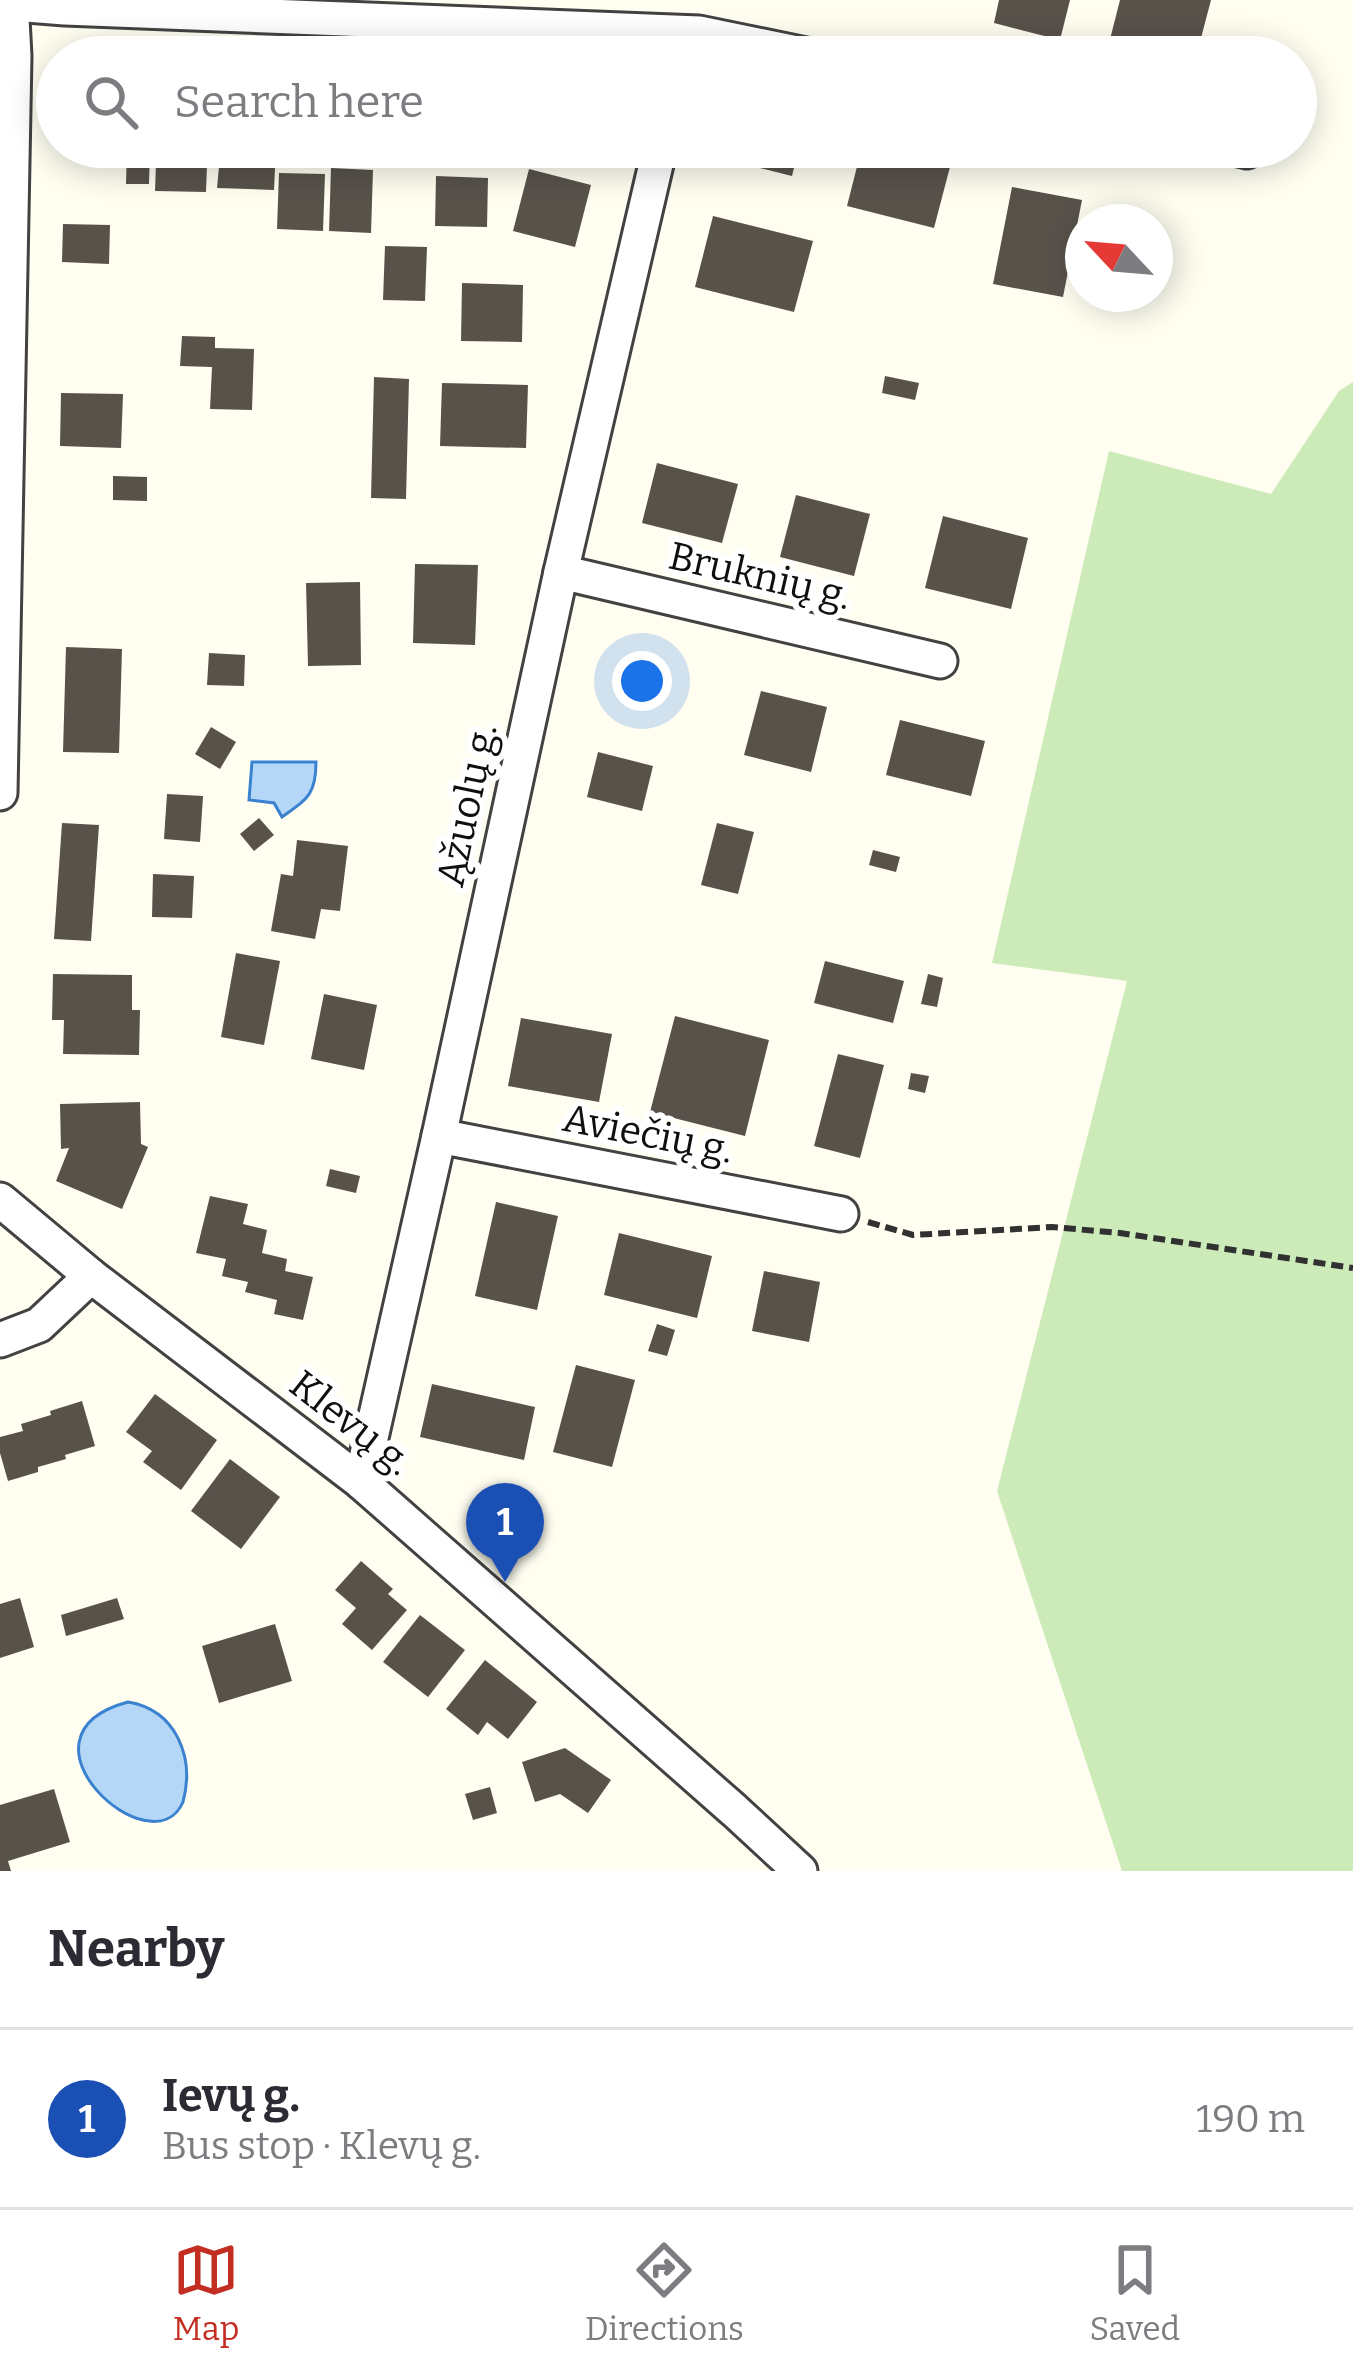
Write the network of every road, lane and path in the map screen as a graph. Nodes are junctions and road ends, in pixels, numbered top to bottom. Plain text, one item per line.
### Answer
1 (7, 2) edge
2 (656, 16) edge
3 (655, 168) edge
4 (561, 572) junction
5 (940, 661) dead end
6 (0, 793) edge
7 (439, 1136) junction
8 (0, 1200) edge
9 (841, 1214) joint
10 (1353, 1268) edge
11 (92, 1276) junction
12 (0, 1340) edge
13 (361, 1481) junction
14 (800, 1871) edge

1 - 2 street
1 - 6 street
3 - 4 street, Ąžuolų g.
4 - 5 street, Bruknių g.
4 - 7 street, Ąžuolų g.
7 - 9 street, Aviečių g.
7 - 13 street, Ąžuolų g.
8 - 11 street, Klevų g.
9 - 10 path
11 - 12 street
11 - 13 street, Klevų g.
13 - 14 street, Klevų g.

